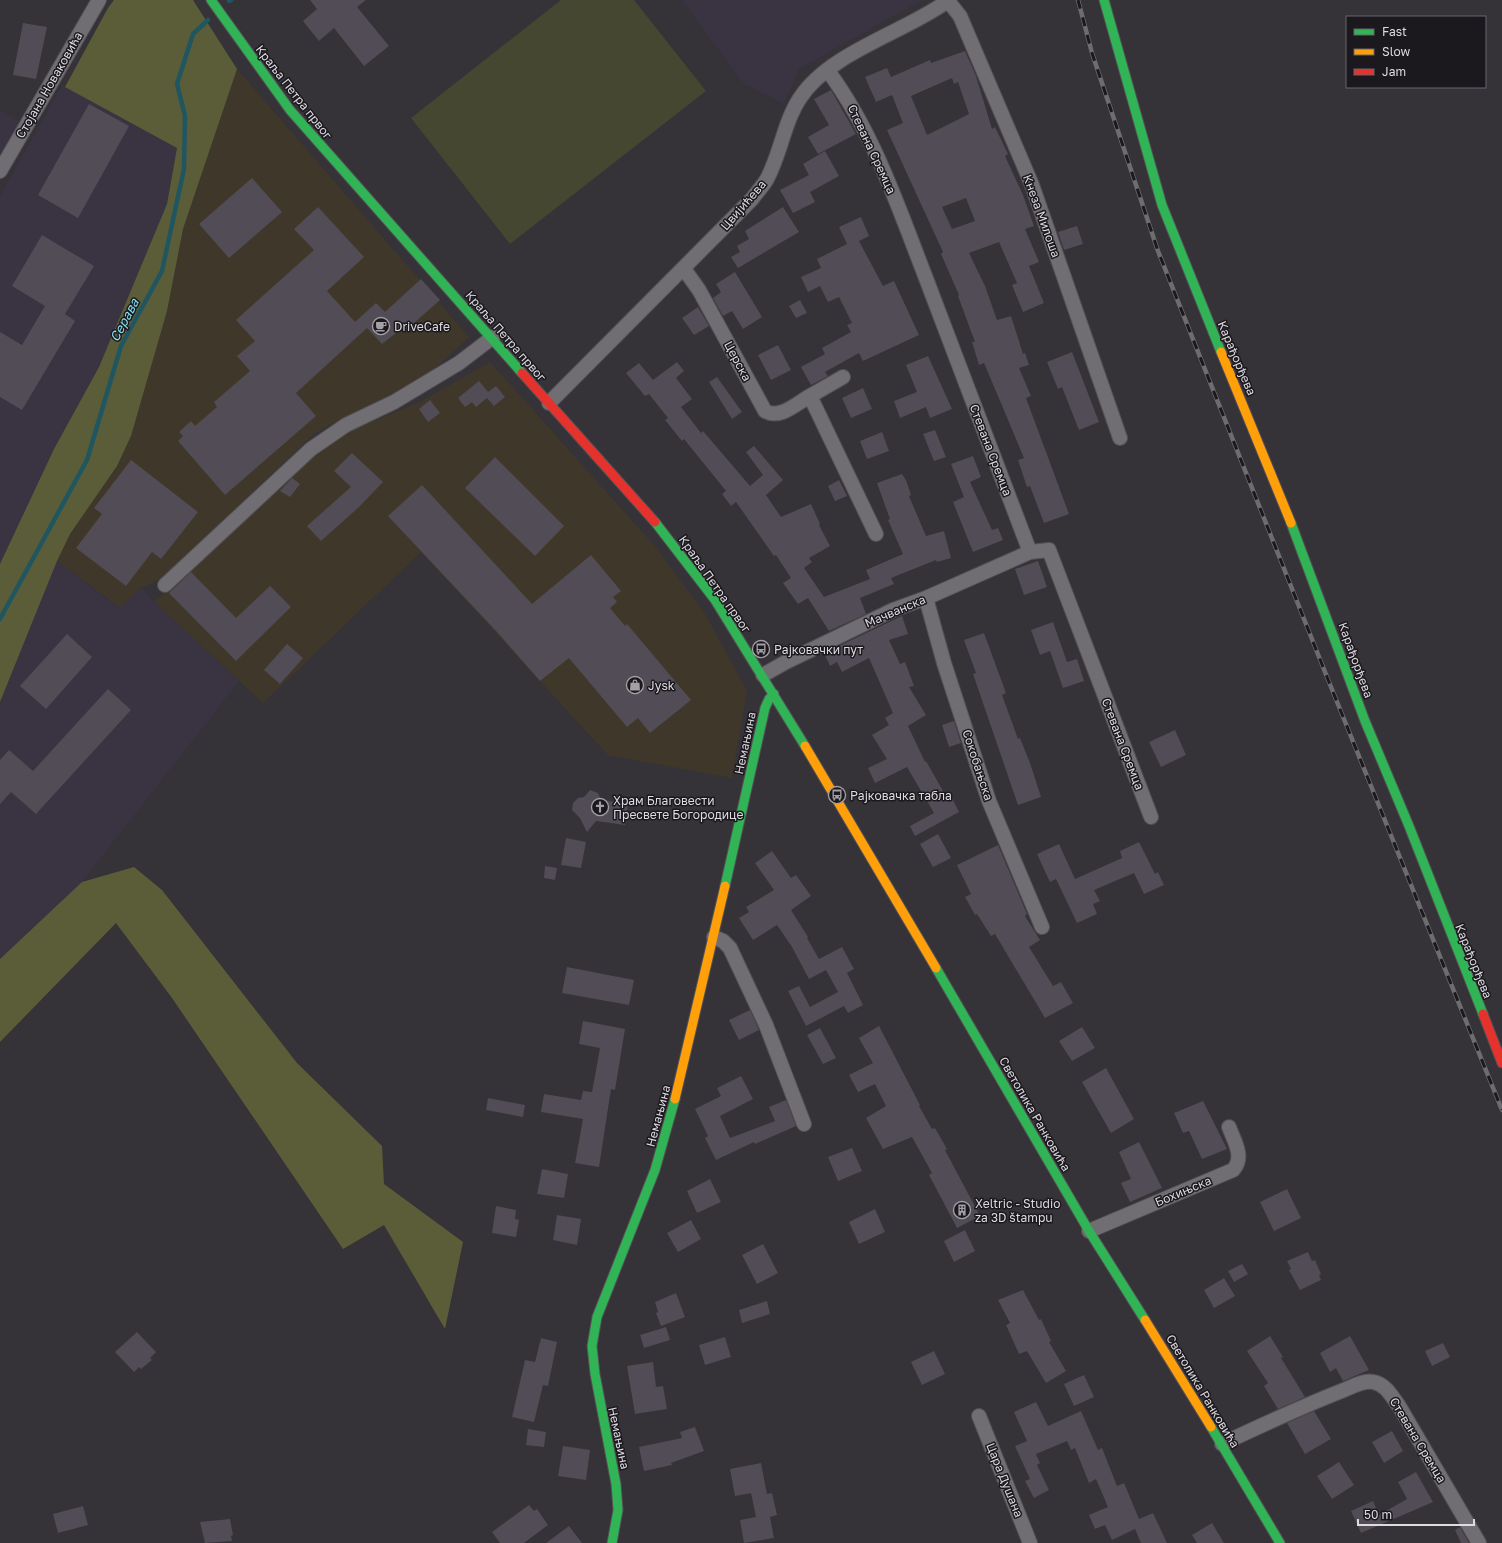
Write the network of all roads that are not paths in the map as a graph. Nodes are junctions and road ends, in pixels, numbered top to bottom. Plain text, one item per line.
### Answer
1 (98, 0) edge
2 (211, 0) edge
3 (1104, 0) edge
4 (949, 1) edge
5 (828, 71) junction
6 (0, 170) edge
7 (684, 269) junction
8 (493, 337) junction
9 (844, 377) dead end
10 (810, 396) junction
11 (550, 403) junction
12 (1120, 438) dead end
13 (876, 534) dead end
14 (1030, 552) junction
15 (164, 585) dead end
16 (926, 598) junction
17 (763, 676) junction
18 (774, 694) junction
19 (1151, 817) dead end
20 (1042, 927) dead end
21 (714, 937) junction
22 (1502, 1063) edge
23 (804, 1124) dead end
24 (1229, 1127) dead end
25 (1089, 1231) junction
26 (979, 1416) dead end
27 (1222, 1444) junction
28 (612, 1543) edge
29 (1030, 1543) edge
30 (1280, 1543) edge
31 (1480, 1543) edge

1 - 6 street, Стојана Новаковића
2 - 8 street, Краља Петра првог
3 - 22 street, Карађорђева
4 - 5 street, Цвијићева
4 - 12 street, Кнеза Милоша
5 - 7 street, Цвијићева
5 - 14 street, Стевана Сремца
7 - 10 street, Церска
7 - 11 street, Цвијићева
8 - 11 street, Краља Петра првог
8 - 15 street
9 - 10 street, Церска
10 - 13 street
11 - 17 street, Краља Петра првог
14 - 16 street, Мачванска
14 - 19 street, Стевана Сремца
16 - 17 street, Мачванска
16 - 20 street, Сокобањска
17 - 18 street, Краља Петра првог
18 - 21 street, Немањина
18 - 25 street, Светолика Ранковића
21 - 23 street
21 - 28 street, Немањина
24 - 25 street, Бохињска
25 - 27 street, Светолика Ранковића
26 - 29 street, Цара Душана
27 - 30 street, Светолика Ранковића
27 - 31 street, Стевана Сремца

